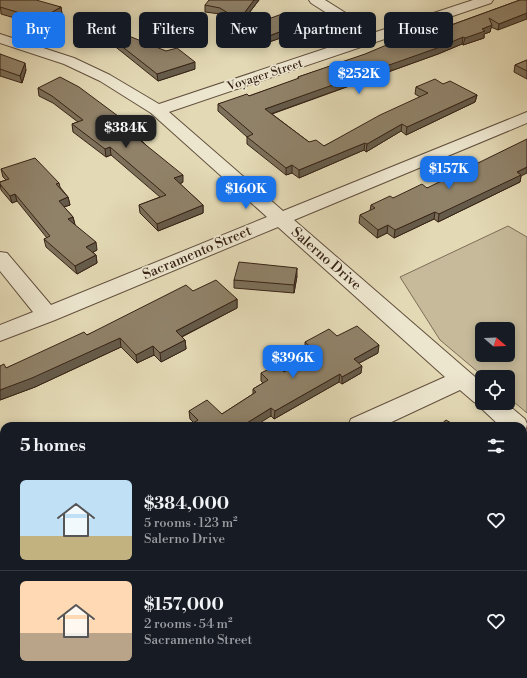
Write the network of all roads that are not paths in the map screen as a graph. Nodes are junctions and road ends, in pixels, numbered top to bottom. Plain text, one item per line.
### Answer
1 (316, 0) edge
2 (486, 0) edge
3 (335, 12) edge
4 (0, 38) edge
5 (376, 38) edge
6 (345, 48) edge
7 (157, 110) junction
8 (527, 117) edge
9 (280, 219) junction
10 (0, 258) edge
11 (47, 316) junction
12 (0, 333) edge
13 (462, 379) junction
14 (475, 390) edge
15 (498, 410) edge
16 (369, 422) edge
17 (511, 422) edge

1 - 3 street
2 - 5 street, Voyager Street
4 - 7 street, Salerno Drive
6 - 7 street, Voyager Street
7 - 9 street, Salerno Drive
8 - 9 street, Sacramento Street
9 - 11 street, Sacramento Street
9 - 13 street, Salerno Drive
10 - 11 street
11 - 12 street, Sacramento Street
13 - 14 street, Salerno Drive
13 - 16 street
15 - 17 street

